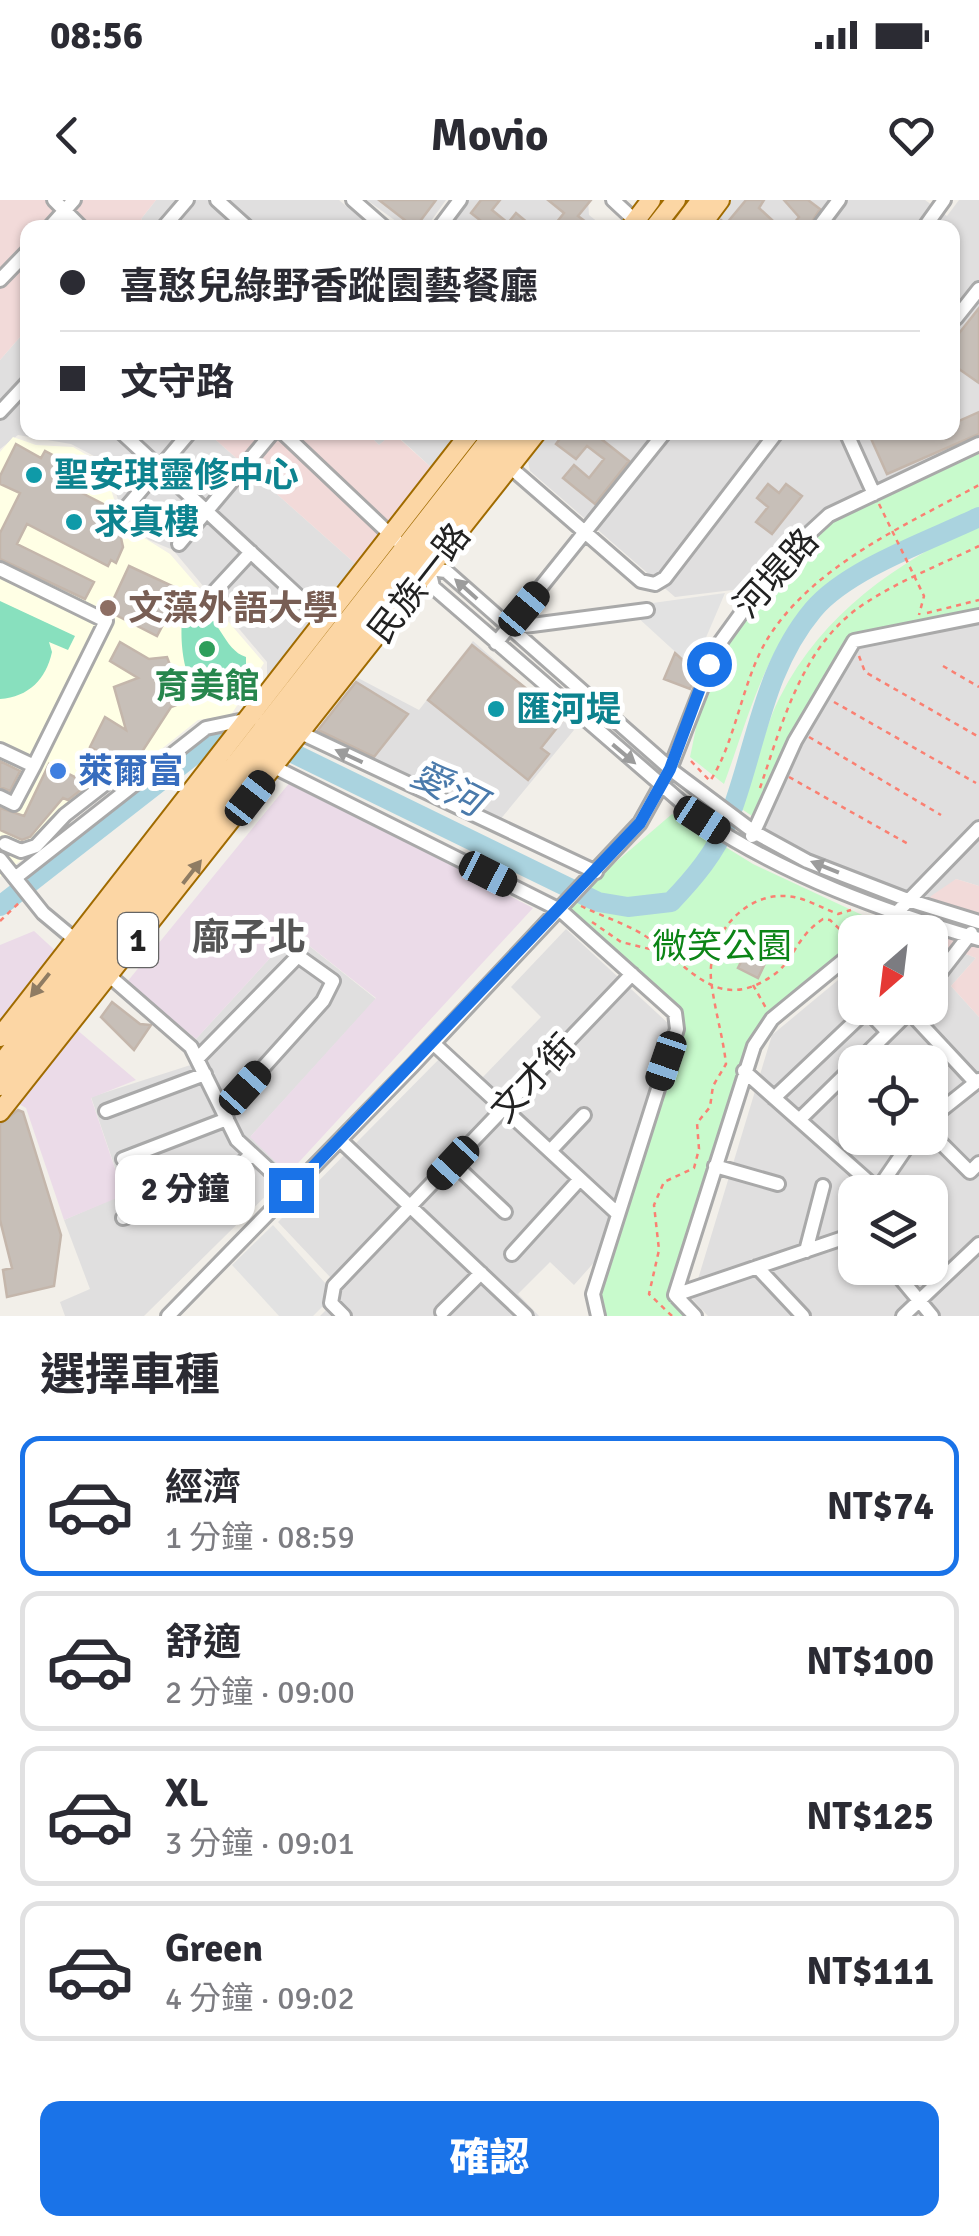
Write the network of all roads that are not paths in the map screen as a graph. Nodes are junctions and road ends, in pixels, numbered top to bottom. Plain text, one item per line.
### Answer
1 (54, 200) edge
2 (187, 200) edge
3 (217, 200) edge
4 (353, 200) edge
5 (613, 200) edge
6 (676, 200) edge
7 (720, 200) edge
8 (70, 205) edge
9 (170, 220) edge
10 (239, 220) edge
11 (376, 220) edge
12 (631, 220) edge
13 (660, 220) edge
14 (704, 220) edge
15 (20, 259) edge
16 (0, 280) edge
17 (979, 288) edge
18 (960, 313) edge
19 (20, 391) edge
20 (0, 412) edge
21 (130, 440) edge
22 (183, 440) edge
23 (266, 440) edge
24 (291, 440) edge
25 (467, 440) edge
26 (489, 440) edge
27 (509, 440) edge
28 (531, 440) edge
29 (659, 440) edge
30 (771, 440) edge
31 (850, 440) edge
32 (979, 444) edge
33 (510, 467) junction
34 (160, 468) junction
35 (874, 494) junction
36 (124, 508) dead end
37 (207, 511) junction
38 (587, 534) junction
39 (179, 544) dead end
40 (251, 552) junction
41 (410, 552) junction
42 (0, 569) edge
43 (214, 592) dead end
44 (647, 610) dead end
45 (976, 619) edge
46 (326, 622) junction
47 (508, 628) junction
48 (496, 643) junction
49 (284, 723) junction
50 (0, 750) edge
51 (252, 756) junction
52 (34, 766) junction
53 (670, 769) junction
54 (114, 777) dead end
55 (662, 786) junction
56 (0, 797) edge
57 (979, 828) edge
58 (749, 829) junction
59 (2, 841) edge
60 (741, 846) junction
61 (0, 859) edge
62 (595, 873) junction
63 (14, 878) junction
64 (908, 900) junction
65 (562, 908) junction
66 (900, 914) junction
67 (976, 921) edge
68 (974, 938) edge
69 (88, 951) junction
70 (838, 963) edge
71 (948, 966) edge
72 (632, 974) junction
73 (108, 978) junction
74 (895, 1025) edge
75 (925, 1025) edge
76 (58, 1026) junction
77 (888, 1032) junction
78 (0, 1036) edge
79 (434, 1044) junction
80 (875, 1045) edge
81 (197, 1059) junction
82 (0, 1065) edge
83 (744, 1071) junction
84 (205, 1074) junction
85 (977, 1081) edge
86 (838, 1082) edge
87 (0, 1086) edge
88 (774, 1098) junction
89 (948, 1104) edge
90 (504, 1109) junction
91 (0, 1112) edge
92 (106, 1112) dead end
93 (225, 1115) junction
94 (584, 1115) dead end
95 (799, 1120) junction
96 (340, 1140) junction
97 (948, 1150) edge
98 (550, 1151) junction
99 (252, 1154) junction
100 (123, 1159) dead end
101 (979, 1162) edge
102 (453, 1163) junction
103 (715, 1166) junction
104 (859, 1175) edge
105 (580, 1178) junction
106 (778, 1184) dead end
107 (823, 1186) dead end
108 (291, 1190) junction
109 (411, 1207) junction
110 (505, 1212) dead end
111 (618, 1214) junction
112 (123, 1218) dead end
113 (838, 1240) edge
114 (979, 1244) edge
115 (806, 1251) junction
116 (512, 1254) dead end
117 (757, 1267) junction
118 (481, 1273) junction
119 (906, 1285) edge
120 (675, 1295) junction
121 (918, 1300) junction
122 (442, 1312) dead end
123 (516, 1313) edge
124 (169, 1316) edge
125 (344, 1316) edge
126 (598, 1316) edge
127 (695, 1316) edge
128 (803, 1316) edge
129 (902, 1316) edge
130 (932, 1316) edge

1 - 8 street
2 - 9 street
3 - 10 street
4 - 11 street
5 - 12 street
6 - 13 main road
7 - 14 main road
15 - 16 street
17 - 18 street
19 - 20 street
21 - 34 street
22 - 34 street
23 - 37 street
24 - 41 street
25 - 41 main road, 民族一路 / 1
26 - 41 main road, 民族一路 / 1
27 - 41 main road, 民族一路 / 1
28 - 33 main road, 民族一路 / 1
29 - 38 street
30 - 38 street
31 - 35 street
32 - 35 street, 河堤路
33 - 38 street
33 - 41 main road, 民族一路 / 1
34 - 36 street
34 - 37 street
35 - 53 street, 河堤路
37 - 39 street
37 - 40 street
38 - 47 street
40 - 43 street
40 - 46 street
41 - 46 main road, 民族一路 / 1
47 -> 41 street
41 - 48 street
41 - 49 main road, 民族一路 / 1
41 - 49 main road, 民族一路 / 1
42 - 52 street
44 - 47 street
45 - 58 street
46 - 49 main road, 民族一路 / 1
47 - 48 street
47 - 53 street
48 -> 55 street
49 - 51 main road, 1
49 - 51 main road, 1
62 -> 49 street
49 - 63 street
50 - 52 street
51 - 65 street
51 - 69 main road, 1
51 - 69 main road, 1
73 -> 51 main road, 1
52 - 56 street
53 - 55 street, 河堤路
53 - 58 street
54 - 59 street
55 - 60 street
55 - 62 street, 河堤路
57 - 64 street
58 - 60 street
64 -> 58 street
59 - 61 street
60 - 66 street
61 - 63 street
62 - 65 street, 河堤路
63 - 69 street
64 - 66 street
64 - 67 street
65 - 72 street
65 - 79 street, 河堤路
66 - 68 street
67 - 68 street
68 - 71 street
69 - 73 street
69 - 76 main road, 1
69 -> 78 main road, 1
69 - 82 main road, 1
70 - 83 street
72 - 90 street, 文才街
72 - 111 street
73 - 76 main road, 1
73 - 81 street
74 - 77 street
75 - 85 street
76 - 87 main road, 1
76 - 91 main road, 1
77 - 80 street
77 - 88 street
79 - 90 street
79 - 96 street, 河堤路
81 - 84 street
81 - 93 street
83 - 88 street
83 - 103 street
84 - 92 street
84 - 93 street
85 - 89 street
86 - 95 street
88 - 95 street
90 - 98 street
90 - 102 street, 文才街
93 - 99 street
93 - 100 street
94 - 98 street
95 - 104 street
96 - 108 street, 河堤路
96 - 109 street
97 - 101 street
98 - 105 street
99 - 108 street
99 - 112 street
102 - 109 street, 文才街
102 - 110 street
103 - 106 street
103 - 120 street
105 - 111 street
105 - 116 street
107 - 115 street
108 - 124 street, 河堤路
109 - 118 street
109 - 125 street, 文才街
111 - 126 street
113 - 115 street
114 - 121 street
115 - 117 street
117 - 120 street
117 - 128 street
118 - 122 street
118 - 123 street
119 - 121 street
120 - 127 street
121 - 129 street
121 - 130 street

